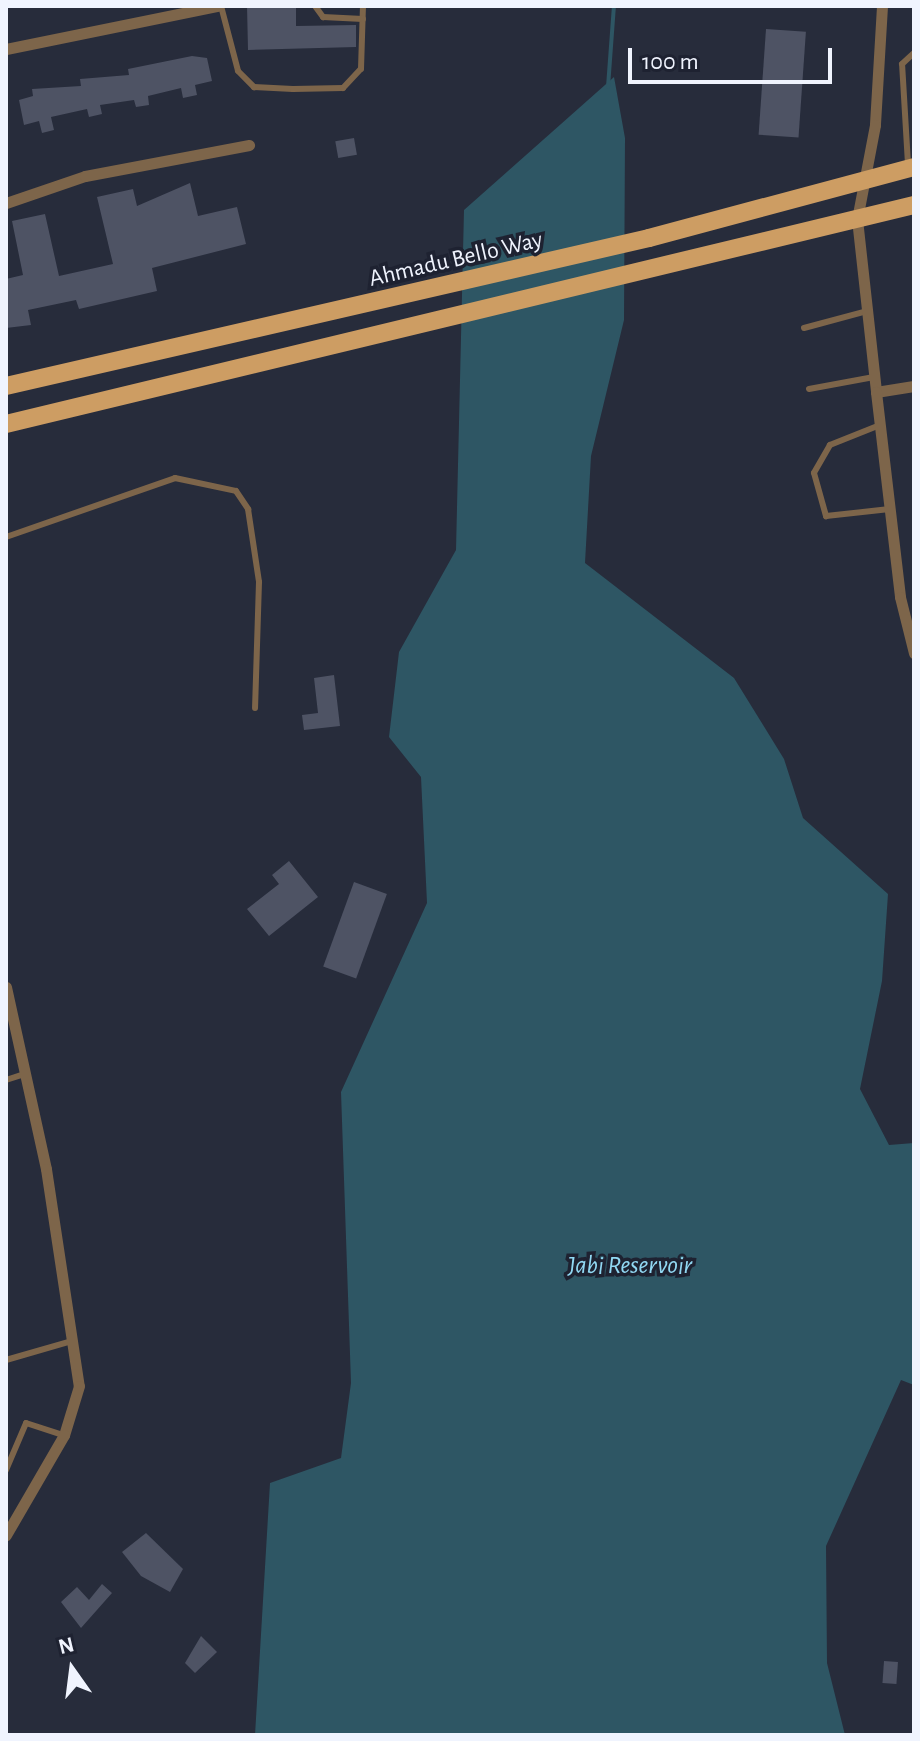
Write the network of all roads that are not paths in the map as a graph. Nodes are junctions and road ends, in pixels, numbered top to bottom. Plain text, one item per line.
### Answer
1 (220, 6) edge
2 (315, 6) edge
3 (363, 6) edge
4 (882, 6) edge
5 (363, 19) junction
6 (6, 49) edge
7 (914, 53) edge
8 (914, 103) edge
9 (905, 105) junction
10 (249, 145) dead end
11 (911, 167) edge
12 (862, 179) junction
13 (6, 203) edge
14 (914, 205) edge
15 (857, 219) junction
16 (867, 311) junction
17 (804, 328) dead end
18 (874, 377) junction
19 (6, 386) edge
20 (914, 386) edge
21 (809, 389) dead end
22 (876, 392) junction
23 (6, 424) edge
24 (880, 425) junction
25 (890, 509) junction
26 (6, 537) edge
27 (914, 653) edge
28 (255, 708) dead end
29 (6, 987) edge
30 (28, 1073) junction
31 (6, 1080) edge
32 (74, 1340) junction
33 (6, 1360) edge
34 (64, 1435) junction
35 (6, 1470) edge
36 (6, 1535) edge

1 - 5 lane
1 - 6 street
2 - 5 lane
3 - 5 lane
4 - 12 street
7 - 9 lane
8 - 9 lane
9 - 11 lane
10 - 13 street
11 - 12 main road, Ahmadu Bello Way
12 - 15 street
12 - 19 main road, Ahmadu Bello Way
14 - 15 main road
15 - 16 street
15 - 23 main road
16 - 17 lane
16 - 18 street
18 - 21 lane
18 - 22 street
20 - 22 street
22 - 24 street
24 - 25 street
24 - 25 lane
25 - 27 street
26 - 28 lane
29 - 30 street
30 - 31 lane
30 - 32 street
32 - 33 lane
32 - 34 street
34 - 35 lane
34 - 36 street

